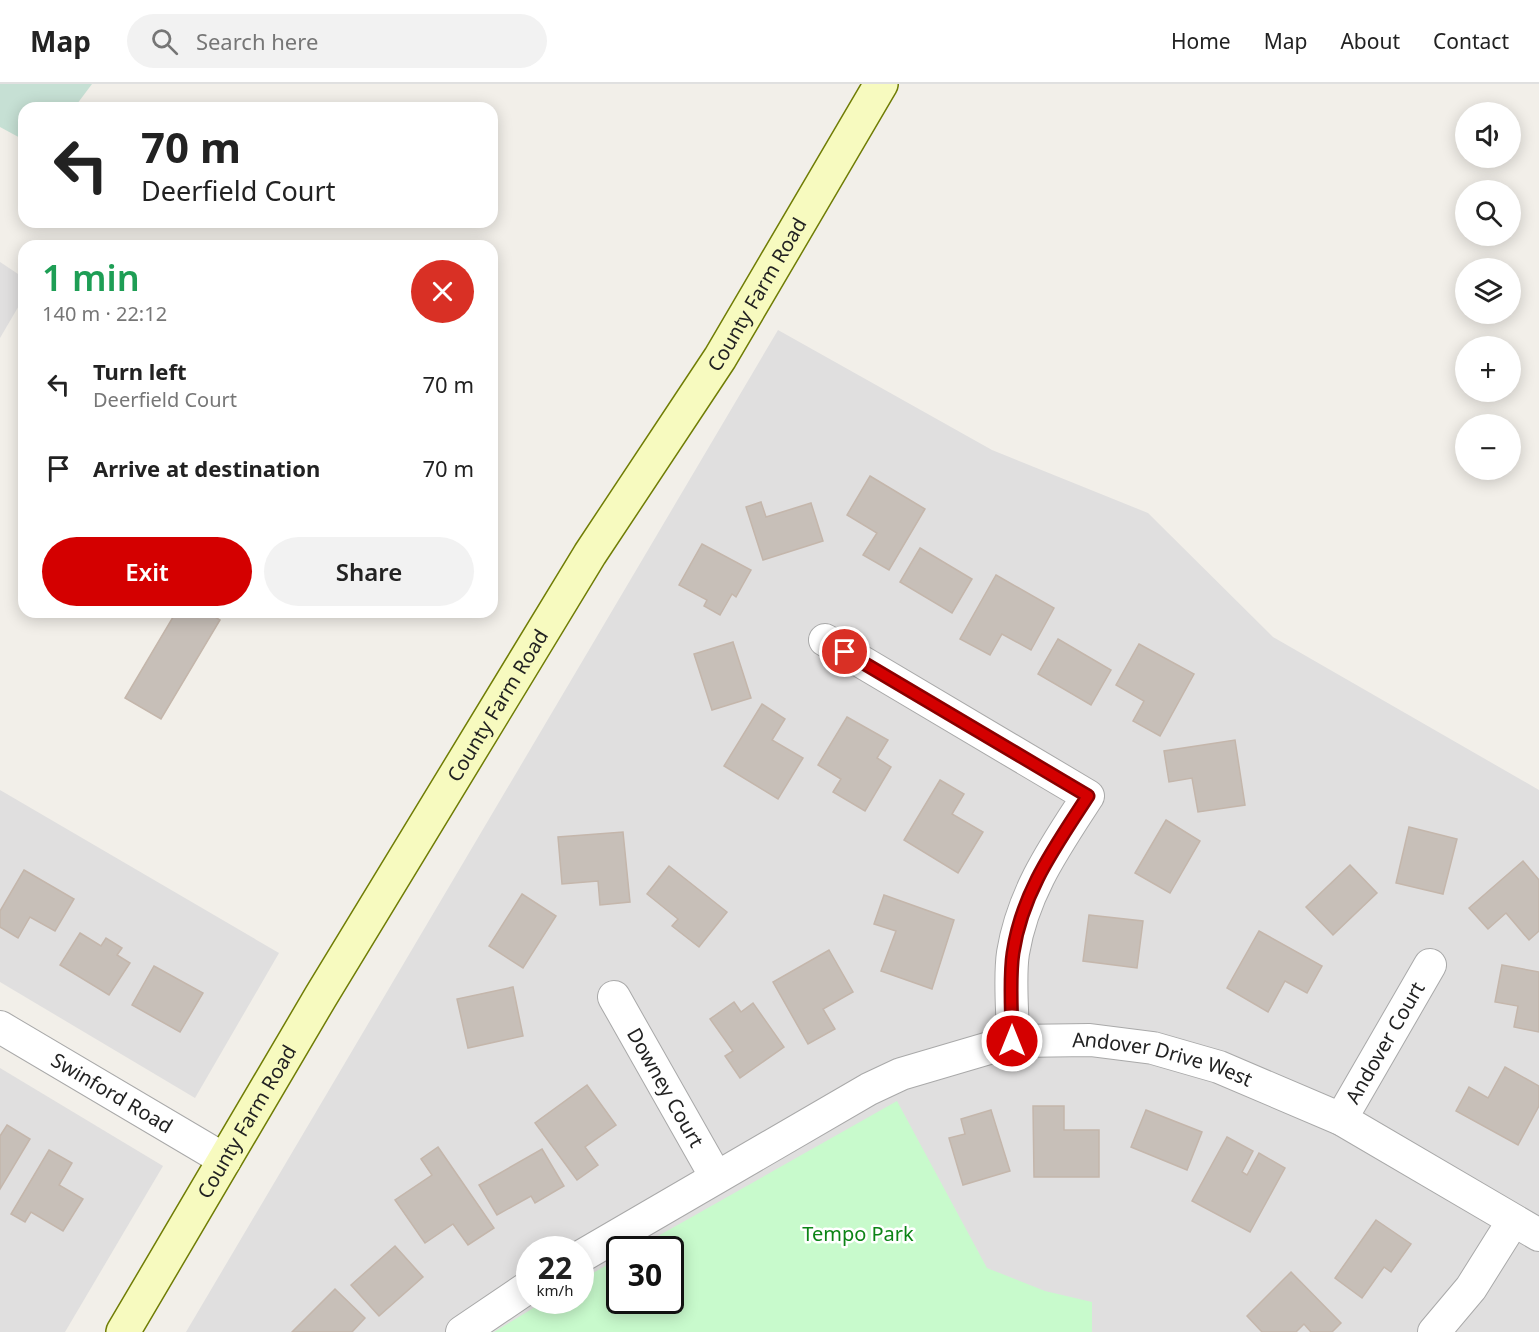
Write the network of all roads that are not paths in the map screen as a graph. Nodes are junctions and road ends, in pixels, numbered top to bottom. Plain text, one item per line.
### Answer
1 (881, 84) edge
2 (825, 640) dead end
3 (1430, 965) dead end
4 (614, 997) dead end
5 (0, 1027) edge
6 (1012, 1041) junction
7 (1341, 1119) junction
8 (225, 1160) junction
9 (716, 1177) junction
10 (1526, 1228) edge
11 (594, 1249) edge
12 (516, 1295) edge
13 (123, 1332) edge
14 (462, 1332) edge
15 (1434, 1332) edge

1 - 8 main road, County Farm Road
2 - 6 street
3 - 7 street, Andover Court
4 - 9 street, Downey Court
5 - 8 street, Swinford Road
6 - 7 street, Andover Drive West
6 - 9 street, Andover Drive West
7 - 10 street, Andover Drive West
8 - 13 main road, County Farm Road
9 - 11 street, Andover Drive West
10 - 15 street
12 - 14 street

